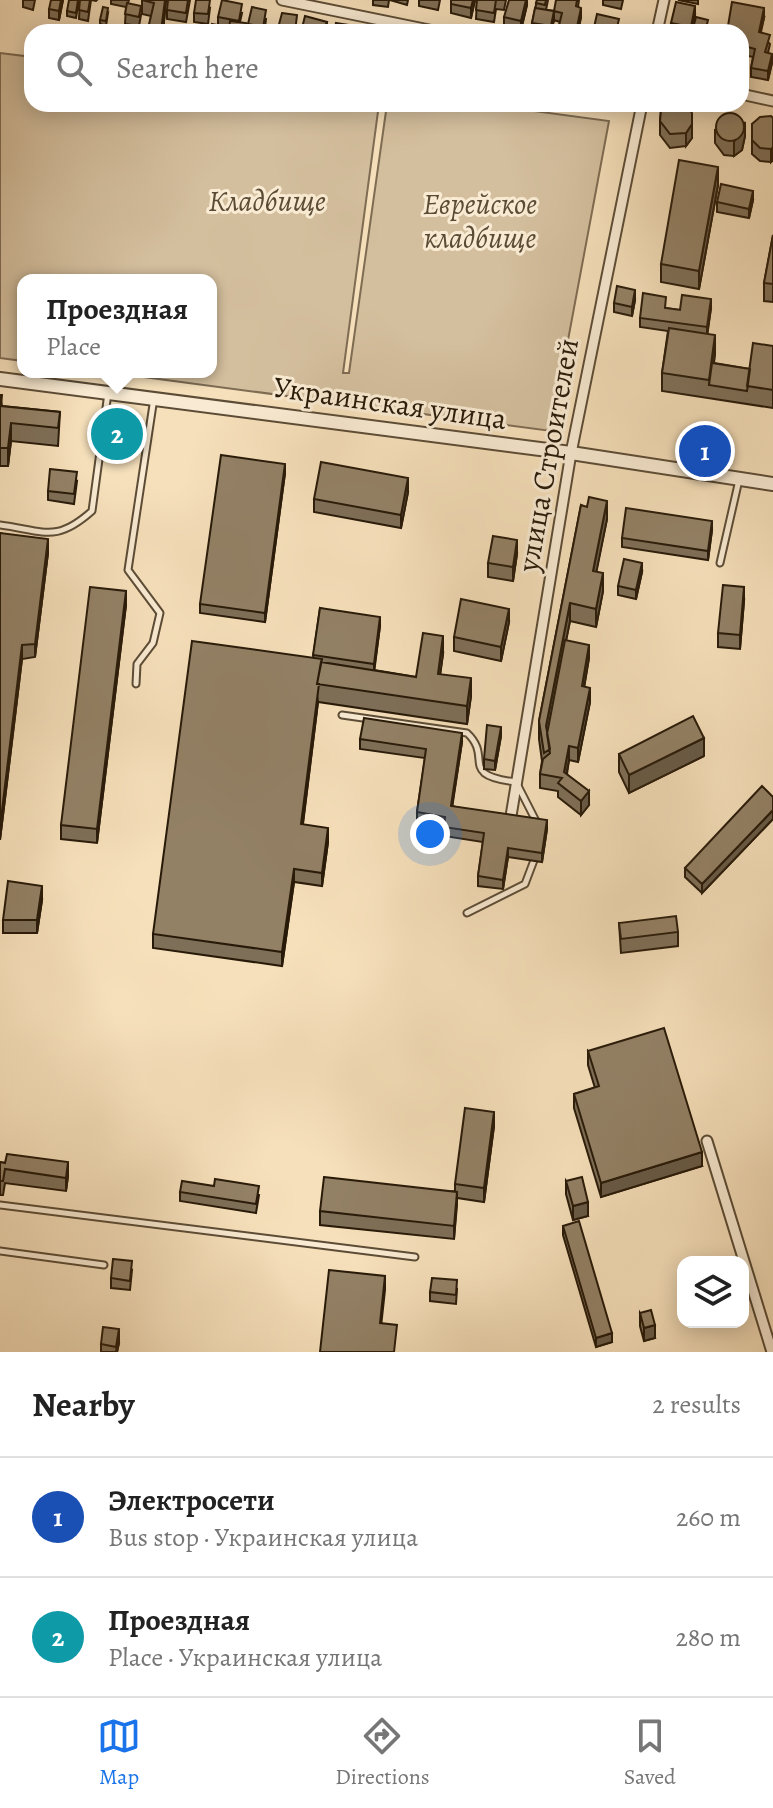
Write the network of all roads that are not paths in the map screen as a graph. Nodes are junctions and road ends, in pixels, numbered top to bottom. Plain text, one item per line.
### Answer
1 (282, 0) edge
2 (664, 0) edge
3 (400, 24) edge
4 (659, 24) edge
5 (749, 96) edge
6 (773, 101) edge
7 (640, 112) edge
8 (0, 379) edge
9 (108, 392) junction
10 (154, 397) junction
11 (571, 453) junction
12 (739, 479) junction
13 (773, 484) edge
14 (0, 525) edge
15 (720, 563) dead end
16 (136, 684) dead end
17 (342, 715) dead end
18 (516, 782) junction
19 (511, 816) edge
20 (539, 830) edge
21 (537, 842) edge
22 (467, 913) dead end
23 (707, 1141) dead end
24 (0, 1205) edge
25 (0, 1251) edge
26 (415, 1257) dead end
27 (104, 1265) dead end
28 (772, 1352) edge

1 - 3 street
2 - 4 street
5 - 6 street
7 - 11 street, улица Строителей
8 - 9 street, Украинская улица
9 - 10 street, Украинская улица
9 - 14 lane
10 - 11 street, Украинская улица
10 - 16 lane
11 - 12 street, Украинская улица
11 - 18 street, улица Строителей
12 - 13 street, Украинская улица
12 - 15 lane
17 - 18 lane
18 - 19 street, улица Строителей
18 - 20 lane
21 - 22 lane
23 - 28 street
24 - 26 lane
25 - 27 lane

